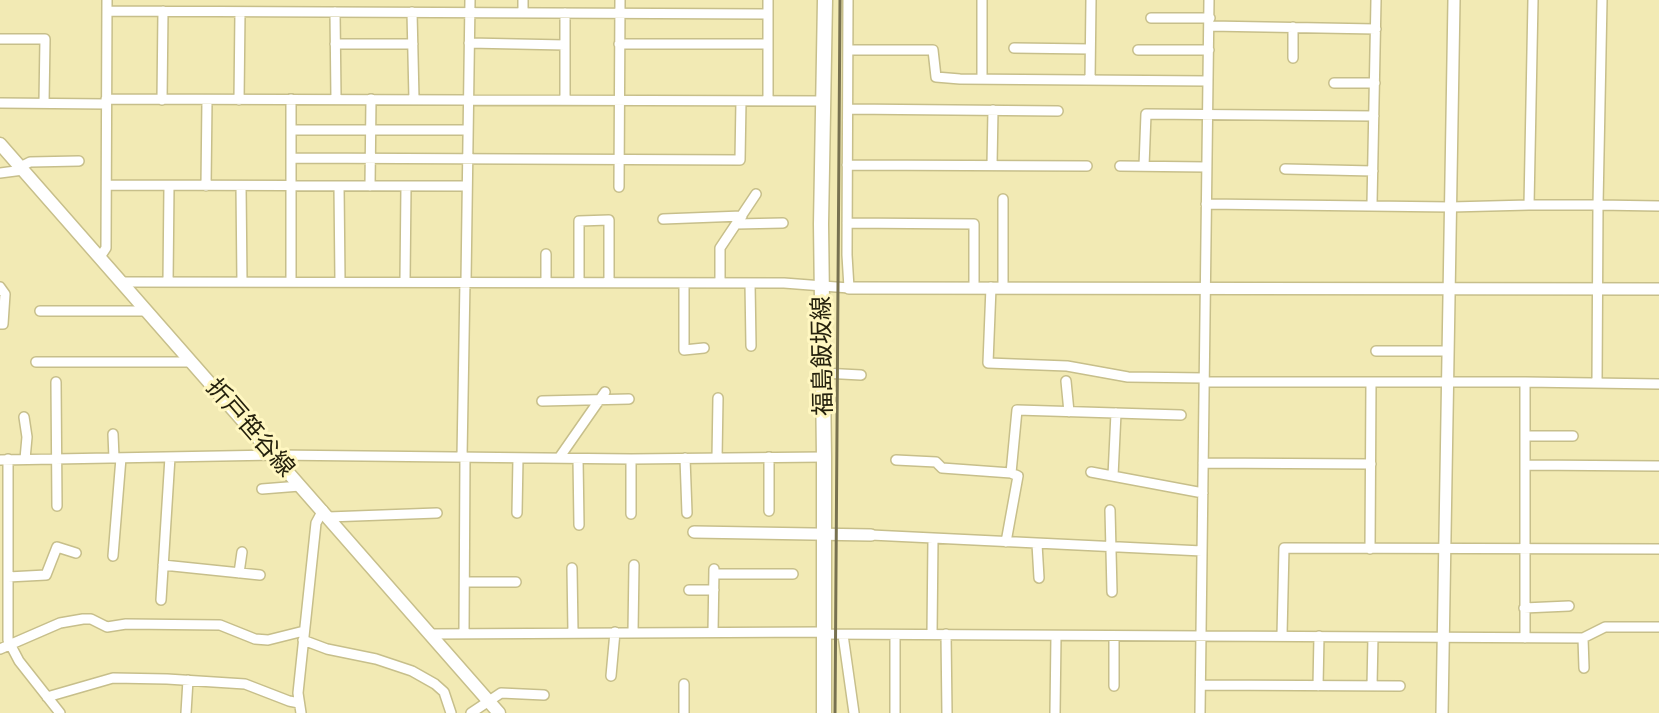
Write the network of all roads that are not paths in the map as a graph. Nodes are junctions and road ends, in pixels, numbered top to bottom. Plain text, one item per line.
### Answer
1 (233, 0) edge
2 (291, 0) edge
3 (343, 0) edge
4 (470, 0) edge
5 (523, 0) edge
6 (620, 0) edge
7 (693, 0) edge
8 (768, 0) edge
9 (825, 0) edge
10 (848, 0) edge
11 (982, 0) edge
12 (1091, 0) edge
13 (1209, 0) edge
14 (1376, 0) edge
15 (1454, 0) edge
16 (1533, 0) edge
17 (1602, 0) edge
18 (107, 6) edge
19 (163, 11) junction
20 (236, 12) junction
21 (291, 12) junction
22 (339, 12) junction
23 (412, 12) junction
24 (470, 12) junction
25 (523, 13) junction
26 (565, 13) junction
27 (620, 13) junction
28 (693, 13) junction
29 (767, 14) junction
30 (1151, 18) dead end
31 (1210, 22) junction
32 (1293, 27) junction
33 (1376, 29) junction
34 (0, 39) edge
35 (469, 43) junction
36 (335, 44) junction
37 (413, 44) junction
38 (619, 44) junction
39 (768, 44) junction
40 (565, 45) junction
41 (1014, 48) dead end
42 (1090, 49) junction
43 (848, 50) junction
44 (1138, 50) dead end
45 (1209, 50) junction
46 (1293, 58) dead end
47 (982, 79) junction
48 (1090, 80) junction
49 (1208, 81) junction
50 (1334, 83) dead end
51 (1375, 83) junction
52 (291, 99) junction
53 (336, 99) junction
54 (371, 99) junction
55 (414, 99) junction
56 (468, 99) junction
57 (162, 100) junction
58 (207, 100) junction
59 (239, 100) junction
60 (565, 100) junction
61 (619, 100) junction
62 (741, 101) junction
63 (768, 101) junction
64 (825, 101) junction
65 (106, 102) junction
66 (0, 103) edge
67 (44, 103) junction
68 (848, 109) junction
69 (993, 110) junction
70 (1058, 111) dead end
71 (1207, 115) junction
72 (1374, 116) junction
73 (291, 130) junction
74 (370, 130) junction
75 (468, 130) junction
76 (0, 144) edge
77 (291, 158) junction
78 (370, 158) junction
79 (467, 159) junction
80 (619, 160) junction
81 (79, 161) dead end
82 (847, 165) junction
83 (992, 165) junction
84 (1087, 166) dead end
85 (1120, 166) dead end
86 (1144, 166) junction
87 (1206, 167) junction
88 (22, 168) junction
89 (1285, 169) dead end
90 (1373, 171) junction
91 (0, 173) edge
92 (107, 185) junction
93 (169, 186) junction
94 (206, 186) junction
95 (241, 186) junction
96 (290, 186) junction
97 (339, 186) junction
98 (370, 186) junction
99 (406, 186) junction
100 (467, 186) junction
101 (619, 187) dead end
102 (756, 194) dead end
103 (1003, 199) dead end
104 (1206, 204) junction
105 (1372, 204) junction
106 (1529, 205) junction
107 (1598, 205) junction
108 (1659, 206) edge
109 (1451, 207) junction
110 (663, 219) dead end
111 (739, 220) junction
112 (783, 223) dead end
113 (847, 223) junction
114 (546, 254) dead end
115 (100, 257) junction
116 (340, 281) junction
117 (405, 281) junction
118 (466, 281) junction
119 (123, 282) junction
120 (168, 282) junction
121 (242, 282) junction
122 (291, 282) junction
123 (546, 282) junction
124 (579, 282) junction
125 (609, 282) junction
126 (684, 283) junction
127 (720, 283) junction
128 (750, 283) junction
129 (822, 285) junction
130 (974, 286) junction
131 (0, 287) edge
132 (997, 287) junction
133 (1448, 287) junction
134 (849, 288) junction
135 (1204, 288) junction
136 (1597, 289) junction
137 (1659, 289) edge
138 (40, 311) dead end
139 (146, 311) junction
140 (0, 324) edge
141 (751, 346) dead end
142 (704, 348) dead end
143 (1376, 351) dead end
144 (1447, 351) junction
145 (36, 362) dead end
146 (191, 362) junction
147 (823, 373) junction
148 (861, 375) dead end
149 (1204, 380) junction
150 (1066, 381) dead end
151 (56, 382) dead end
152 (1371, 382) junction
153 (1447, 382) junction
154 (1525, 382) junction
155 (1597, 383) junction
156 (1659, 384) edge
157 (602, 396) junction
158 (718, 398) dead end
159 (629, 399) dead end
160 (542, 401) dead end
161 (1069, 412) junction
162 (1116, 413) junction
163 (1181, 415) dead end
164 (24, 417) dead end
165 (113, 434) dead end
166 (1525, 436) junction
167 (1573, 436) dead end
168 (275, 455) junction
169 (170, 457) junction
170 (463, 457) junction
171 (769, 457) junction
172 (824, 457) junction
173 (117, 458) junction
174 (518, 458) junction
175 (559, 458) junction
176 (685, 458) junction
177 (717, 458) junction
178 (25, 459) junction
179 (57, 459) junction
180 (578, 459) junction
181 (631, 459) junction
182 (4, 460) edge
183 (896, 460) dead end
184 (1203, 463) junction
185 (1371, 464) junction
186 (1525, 465) junction
187 (1659, 466) edge
188 (1091, 472) dead end
189 (1011, 473) junction
190 (1113, 476) junction
191 (300, 486) junction
192 (262, 489) dead end
193 (1203, 493) junction
194 (57, 506) dead end
195 (1110, 510) dead end
196 (769, 511) dead end
197 (437, 513) dead end
198 (517, 513) dead end
199 (687, 513) dead end
200 (326, 514) junction
201 (631, 514) dead end
202 (579, 525) dead end
203 (694, 532) dead end
204 (823, 534) junction
205 (871, 535) joint
206 (933, 539) junction
207 (1006, 542) junction
208 (1037, 544) junction
209 (1112, 547) junction
210 (1370, 549) junction
211 (1444, 549) junction
212 (1523, 549) junction
213 (1659, 549) edge
214 (1202, 551) junction
215 (242, 552) dead end
216 (76, 553) dead end
217 (113, 556) dead end
218 (163, 565) junction
219 (634, 565) dead end
220 (572, 568) dead end
221 (239, 573) junction
222 (793, 574) dead end
223 (260, 575) dead end
224 (8, 577) junction
225 (1039, 578) dead end
226 (465, 582) junction
227 (516, 582) dead end
228 (689, 590) dead end
229 (714, 590) junction
230 (1112, 592) dead end
231 (161, 600) dead end
232 (1569, 606) dead end
233 (1524, 608) junction
234 (1659, 627) edge
235 (464, 632) junction
236 (573, 632) junction
237 (615, 632) junction
238 (633, 632) junction
239 (713, 632) junction
240 (824, 633) junction
241 (430, 634) junction
242 (932, 634) junction
243 (946, 634) junction
244 (843, 635) junction
245 (895, 635) junction
246 (1201, 635) junction
247 (1282, 635) junction
248 (304, 636) junction
249 (1056, 636) junction
250 (1319, 636) junction
251 (1114, 637) junction
252 (1373, 637) junction
253 (1443, 638) junction
254 (1525, 638) junction
255 (1583, 638) junction
256 (5, 647) edge
257 (1584, 668) dead end
258 (611, 676) dead end
259 (188, 680) junction
260 (684, 684) dead end
261 (1201, 685) junction
262 (1114, 686) dead end
263 (1318, 686) junction
264 (1372, 686) junction
265 (1400, 686) dead end
266 (544, 695) dead end
267 (47, 697) junction
268 (488, 699) junction
269 (300, 708) edge
270 (56, 712) edge
271 (186, 713) edge
272 (451, 713) edge
273 (471, 713) edge
274 (499, 713) edge
275 (684, 713) edge
276 (824, 713) edge
277 (854, 713) edge
278 (895, 713) edge
279 (947, 713) edge
280 (1055, 713) edge
281 (1200, 713) edge
282 (1442, 713) edge

1 - 20 street
2 - 21 street
3 - 22 street
4 - 24 street
5 - 25 street
6 - 27 street
7 - 28 street
8 - 29 street
9 - 64 main road, 福島飯坂線
10 - 43 street
11 - 47 street
12 - 42 street
13 - 31 street
14 - 33 street
15 - 109 street
16 - 106 street
17 - 107 street
18 - 19 street
18 - 65 street
19 - 20 street
19 - 57 street
20 - 21 street
20 - 59 street
21 - 22 street
22 - 23 street
22 - 36 street
23 - 24 street
23 - 37 street
24 - 25 street
24 - 35 street
25 - 26 street
26 - 27 street
26 - 40 street
27 - 28 street
27 - 38 street
28 - 29 street
29 - 39 street
30 - 31 street
31 - 32 street
31 - 45 street
32 - 33 street
32 - 46 street
33 - 51 street
34 - 67 street
35 - 40 street
35 - 56 street
36 - 37 street
36 - 53 street
37 - 55 street
38 - 39 street
38 - 61 street
39 - 63 street
40 - 60 street
41 - 42 street
42 - 48 street
43 - 47 street
43 - 68 street
44 - 45 street
45 - 49 street
47 - 48 street
48 - 49 street
49 - 71 street
50 - 51 street
51 - 72 street
52 - 53 street
52 - 59 street
52 - 73 street
53 - 54 street
54 - 55 street
54 - 74 street
55 - 56 street
56 - 60 street
56 - 75 street
57 - 58 street
57 - 65 street
58 - 59 street
58 - 94 street
60 - 61 street
61 - 62 street
61 - 80 street
62 - 63 street
62 - 80 street
63 - 64 street
64 - 129 main road, 福島飯坂線
65 - 67 street
65 - 92 street
66 - 67 street
68 - 69 street
68 - 82 street
69 - 70 street
69 - 83 street
71 - 72 street
71 - 86 street
71 - 87 street
72 - 90 street
73 - 74 street
73 - 77 street
74 - 75 street
74 - 78 street
75 - 79 street
76 - 88 main road, 折戸笹谷線
77 - 78 street
77 - 96 street
78 - 79 street
78 - 98 street
79 - 80 street
79 - 100 street
80 - 101 street
81 - 88 street
82 - 83 street
82 - 113 street
83 - 84 street
85 - 86 street
86 - 87 street
87 - 104 street
88 - 91 street
88 - 115 main road, 折戸笹谷線
89 - 90 street
90 - 105 street
92 - 93 street
92 - 115 street
93 - 94 street
93 - 120 street
94 - 95 street
95 - 96 street
95 - 121 street
96 - 97 street
96 - 122 street
97 - 98 street
97 - 116 street
98 - 99 street
99 - 100 street
99 - 117 street
100 - 118 street
102 - 111 street
103 - 132 street
104 - 105 street
104 - 135 street
105 - 109 street
106 - 107 street
106 - 109 street
107 - 108 street
107 - 136 street
109 - 133 street
110 - 111 street
111 - 112 street
111 - 127 street
113 - 130 street
113 - 134 street
114 - 123 street
115 - 119 main road, 折戸笹谷線
116 - 117 street
116 - 122 street
117 - 118 street
118 - 123 street
118 - 170 street
119 - 120 street
119 - 139 main road, 折戸笹谷線
120 - 121 street
121 - 122 street
123 - 124 street
124 - 125 street
124 - 125 street
125 - 126 street
126 - 127 street
126 - 142 street
127 - 128 street
128 - 129 street
128 - 141 street
129 - 134 street
129 - 147 main road, 福島飯坂線
130 - 132 street
130 - 134 street
131 - 140 street
132 - 135 street
132 - 149 street
133 - 135 street
133 - 136 street
133 - 144 street
135 - 149 street
136 - 137 street
136 - 155 street
138 - 139 street
139 - 146 main road, 折戸笹谷線
143 - 144 street
144 - 153 street
145 - 146 street
146 - 168 main road, 折戸笹谷線
147 - 148 street
147 - 172 main road, 福島飯坂線
149 - 152 street
149 - 184 street
150 - 161 street
151 - 179 street
152 - 153 street
152 - 185 street
153 - 154 street
153 - 211 street
154 - 155 street
154 - 166 street
155 - 156 street
157 - 159 street
157 - 160 street
157 - 175 street
158 - 177 street
161 - 162 street
161 - 189 street
162 - 163 street
162 - 190 street
164 - 178 street
165 - 173 street
166 - 167 street
166 - 186 street
168 - 169 street
168 - 170 street
168 - 191 main road, 折戸笹谷線
169 - 173 street
169 - 218 street
170 - 174 street
170 - 226 street
171 - 172 street
171 - 177 street
171 - 196 street
172 - 204 main road, 福島飯坂線
173 - 179 street
173 - 217 street
174 - 175 street
174 - 198 street
175 - 180 street
176 - 177 street
176 - 181 street
176 - 199 street
178 - 179 street
178 - 182 street
179 - 194 street
180 - 181 street
180 - 202 street
181 - 201 street
182 - 224 street
183 - 189 street
184 - 185 street
184 - 193 street
185 - 210 street
186 - 187 street
186 - 212 street
188 - 190 street
189 - 207 street
190 - 193 street
191 - 192 street
191 - 200 main road, 折戸笹谷線
193 - 214 street
195 - 209 street
197 - 200 street
200 - 241 main road, 折戸笹谷線
200 - 248 street
203 - 204 street
204 - 205 street
204 - 240 main road, 福島飯坂線
205 - 206 street
206 - 207 street
206 - 242 street
207 - 208 street
208 - 209 street
208 - 225 street
209 - 214 street
209 - 230 street
210 - 211 street
210 - 247 street
211 - 212 street
211 - 253 street
212 - 213 street
212 - 233 street
214 - 246 street
215 - 221 street
216 - 224 street
218 - 221 street
218 - 231 street
219 - 238 street
220 - 236 street
221 - 223 street
222 - 229 street
224 - 256 street
226 - 227 street
226 - 235 street
228 - 229 street
229 - 239 street
232 - 233 street
233 - 254 street
234 - 255 street
235 - 236 street
235 - 241 street
236 - 237 street
237 - 238 street
237 - 258 street
238 - 239 street
239 - 240 street
240 - 244 street
240 - 276 main road, 福島飯坂線
241 - 268 main road, 折戸笹谷線
242 - 243 street
242 - 245 street
243 - 249 street
243 - 279 street
244 - 245 street
244 - 277 street
245 - 278 street
246 - 247 street
246 - 251 street
246 - 261 street
247 - 250 street
248 - 256 street
248 - 269 street
248 - 272 street
249 - 251 street
249 - 280 street
250 - 252 street
250 - 263 street
251 - 262 street
252 - 253 street
252 - 264 street
253 - 254 street
253 - 282 street
254 - 255 street
255 - 257 street
256 - 267 street
259 - 267 street
259 - 269 street
259 - 271 street
260 - 275 street
261 - 263 street
261 - 281 street
263 - 264 street
264 - 265 street
266 - 268 street
267 - 270 street
268 - 273 street
268 - 274 main road, 折戸笹谷線

